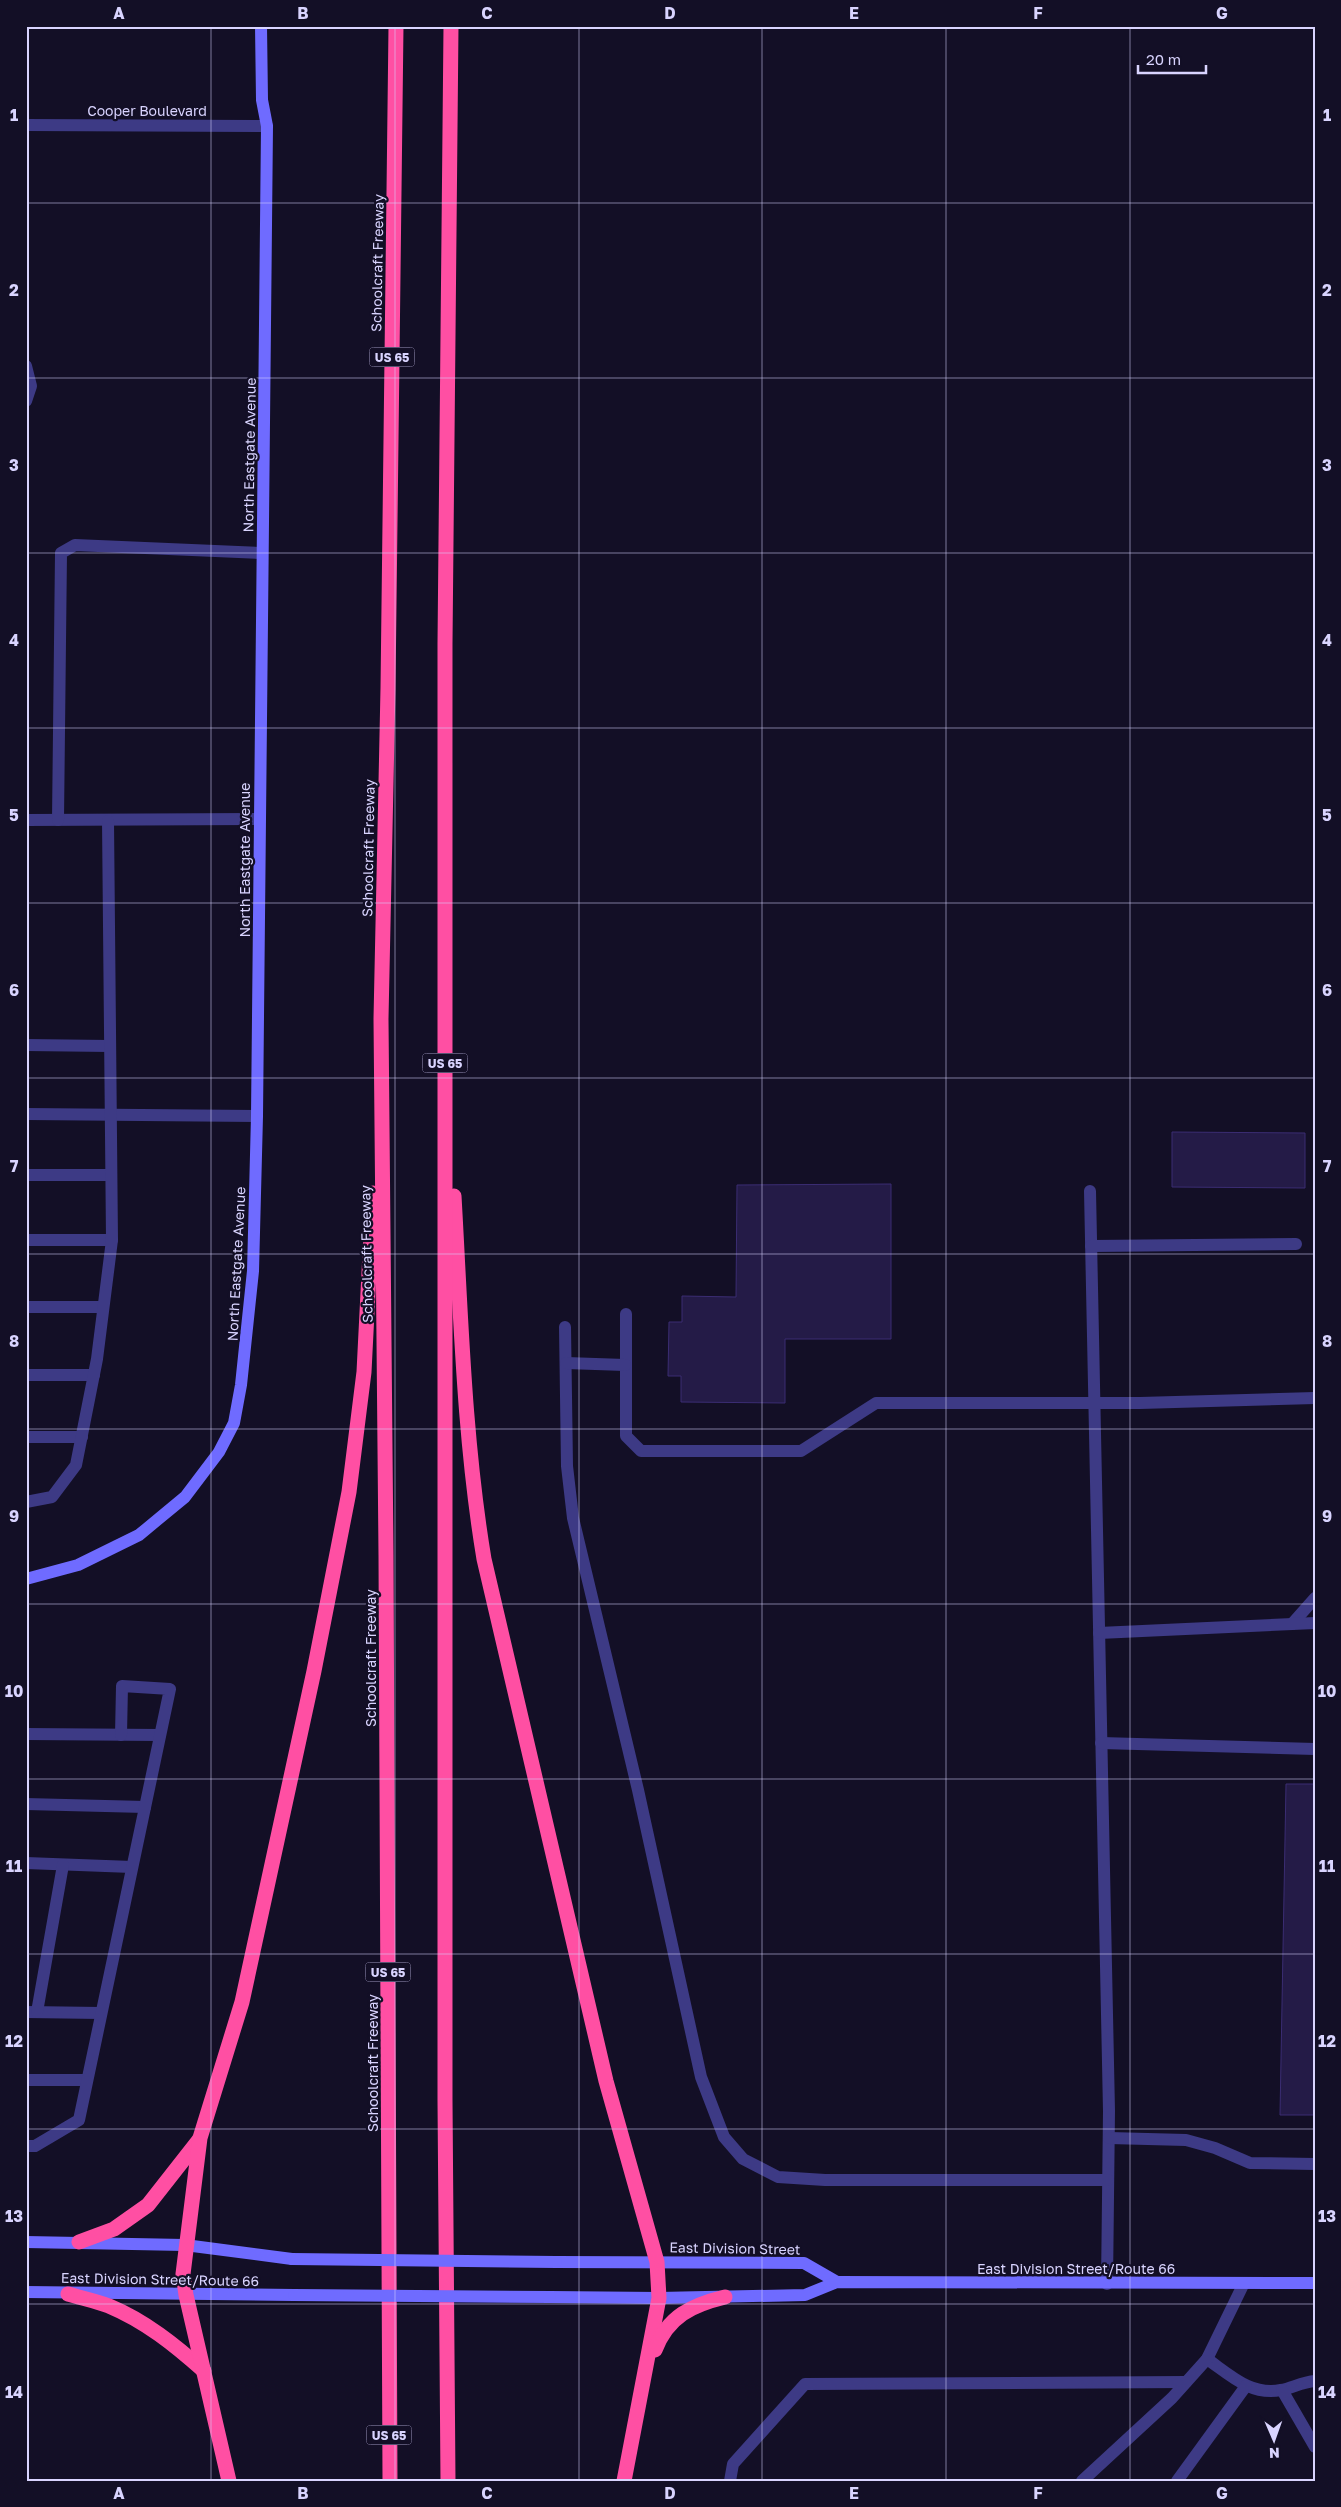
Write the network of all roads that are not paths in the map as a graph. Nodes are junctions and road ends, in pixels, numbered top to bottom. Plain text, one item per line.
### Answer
1 (261, 26) edge
2 (396, 26) edge
3 (452, 26) edge
4 (26, 125) edge
5 (267, 126) junction
6 (26, 366) edge
7 (26, 401) edge
8 (262, 553) junction
9 (259, 819) junction
10 (26, 820) edge
11 (58, 820) junction
12 (108, 821) junction
13 (445, 1015) junction
14 (381, 1019) junction
15 (26, 1045) edge
16 (110, 1046) junction
17 (26, 1114) edge
18 (111, 1115) junction
19 (257, 1116) junction
20 (26, 1175) edge
21 (111, 1175) junction
22 (1090, 1192) dead end
23 (26, 1240) edge
24 (112, 1240) junction
25 (1296, 1244) dead end
26 (1091, 1246) junction
27 (26, 1307) edge
28 (103, 1307) junction
29 (626, 1314) dead end
30 (564, 1327) dead end
31 (566, 1364) junction
32 (626, 1365) junction
33 (26, 1375) edge
34 (94, 1375) junction
35 (1315, 1398) edge
36 (1094, 1402) junction
37 (26, 1437) edge
38 (82, 1437) junction
39 (26, 1502) edge
40 (26, 1578) edge
41 (1315, 1598) edge
42 (1315, 1623) edge
43 (1292, 1624) junction
44 (1099, 1633) junction
45 (26, 1734) edge
46 (121, 1735) junction
47 (160, 1736) junction
48 (1102, 1743) junction
49 (1315, 1749) edge
50 (26, 1804) edge
51 (145, 1807) junction
52 (26, 1863) edge
53 (63, 1865) junction
54 (132, 1867) junction
55 (31, 2012) edge
56 (101, 2013) junction
57 (26, 2080) edge
58 (87, 2080) junction
59 (200, 2138) junction
60 (1109, 2138) junction
61 (26, 2146) edge
62 (1315, 2164) edge
63 (1108, 2180) junction
64 (26, 2242) edge
65 (79, 2242) junction
66 (185, 2246) junction
67 (292, 2259) joint
68 (657, 2262) junction
69 (837, 2282) junction
70 (1244, 2283) junction
71 (1315, 2283) edge
72 (1107, 2284) junction
73 (26, 2292) edge
74 (68, 2294) junction
75 (186, 2295) junction
76 (725, 2297) junction
77 (659, 2298) junction
78 (1207, 2359) junction
79 (204, 2371) junction
80 (645, 2377) junction
81 (1315, 2380) edge
82 (1186, 2382) junction
83 (1246, 2386) junction
84 (1282, 2390) junction
85 (1314, 2443) edge
86 (228, 2481) edge
87 (390, 2481) edge
88 (448, 2481) edge
89 (624, 2481) edge
90 (730, 2481) edge
91 (1082, 2481) edge
92 (1177, 2481) edge

1 - 5 street, North Eastgate Avenue
2 - 14 highway, Schoolcraft Freeway / US 65
3 - 13 highway, US 65
4 - 5 street, Cooper Boulevard
5 - 8 street, North Eastgate Avenue
6 - 7 street
8 - 9 street, North Eastgate Avenue
8 - 11 street
9 - 12 street
9 - 19 street, North Eastgate Avenue
10 - 11 street
11 - 12 street
12 - 16 street
13 - 68 highway
13 - 88 highway, US 65
14 - 59 highway
14 - 87 highway, Schoolcraft Freeway / US 65
15 - 16 street
16 - 18 street
17 - 18 street
18 - 19 street
18 - 21 street
19 - 40 street, North Eastgate Avenue
20 - 21 street
21 - 24 street
22 - 26 street
23 - 24 street
24 - 28 street
25 - 26 street
26 - 36 street
27 - 28 street
28 - 34 street
29 - 32 street
30 - 31 street
31 - 32 street
31 - 63 street
32 - 36 street
33 - 34 street
34 - 38 street
35 - 36 street
36 - 44 street
37 - 38 street
38 - 39 street
41 - 43 street
42 - 43 street
43 - 44 street
44 - 48 street
45 - 46 street
46 - 47 street
46 - 47 street
47 - 51 street
48 - 49 street
48 - 60 street
50 - 51 street
51 - 54 street
52 - 53 street
53 - 54 street
53 - 55 street
54 - 56 street
55 - 56 street
56 - 58 street
57 - 58 street
58 - 61 street
59 - 65 highway
59 - 66 highway
60 - 62 street
60 - 63 street
63 - 72 street
64 - 65 street, East Division Street/Route 66
65 - 66 street, East Division Street/Route 66
66 - 67 street, East Division Street/Route 66
66 - 75 highway
67 - 68 street, East Division Street, bridge
68 - 69 street, East Division Street
68 - 77 highway
69 - 72 street, East Division Street/Route 66
69 - 76 street
70 - 71 street, East Division Street/Route 66
70 - 72 street, East Division Street/Route 66
70 - 78 street
73 - 74 street, East Division Street/Route 66
74 - 75 street, East Division Street/Route 66
74 - 79 highway
75 - 77 street, East Division Street/Route 66, bridge
75 - 79 highway
76 - 77 street
76 - 80 highway
77 - 80 highway
78 - 82 street
78 - 83 street
79 - 86 highway
80 - 89 highway
81 - 84 street
82 - 90 street
82 - 91 street
83 - 84 street
83 - 92 street
84 - 85 street

